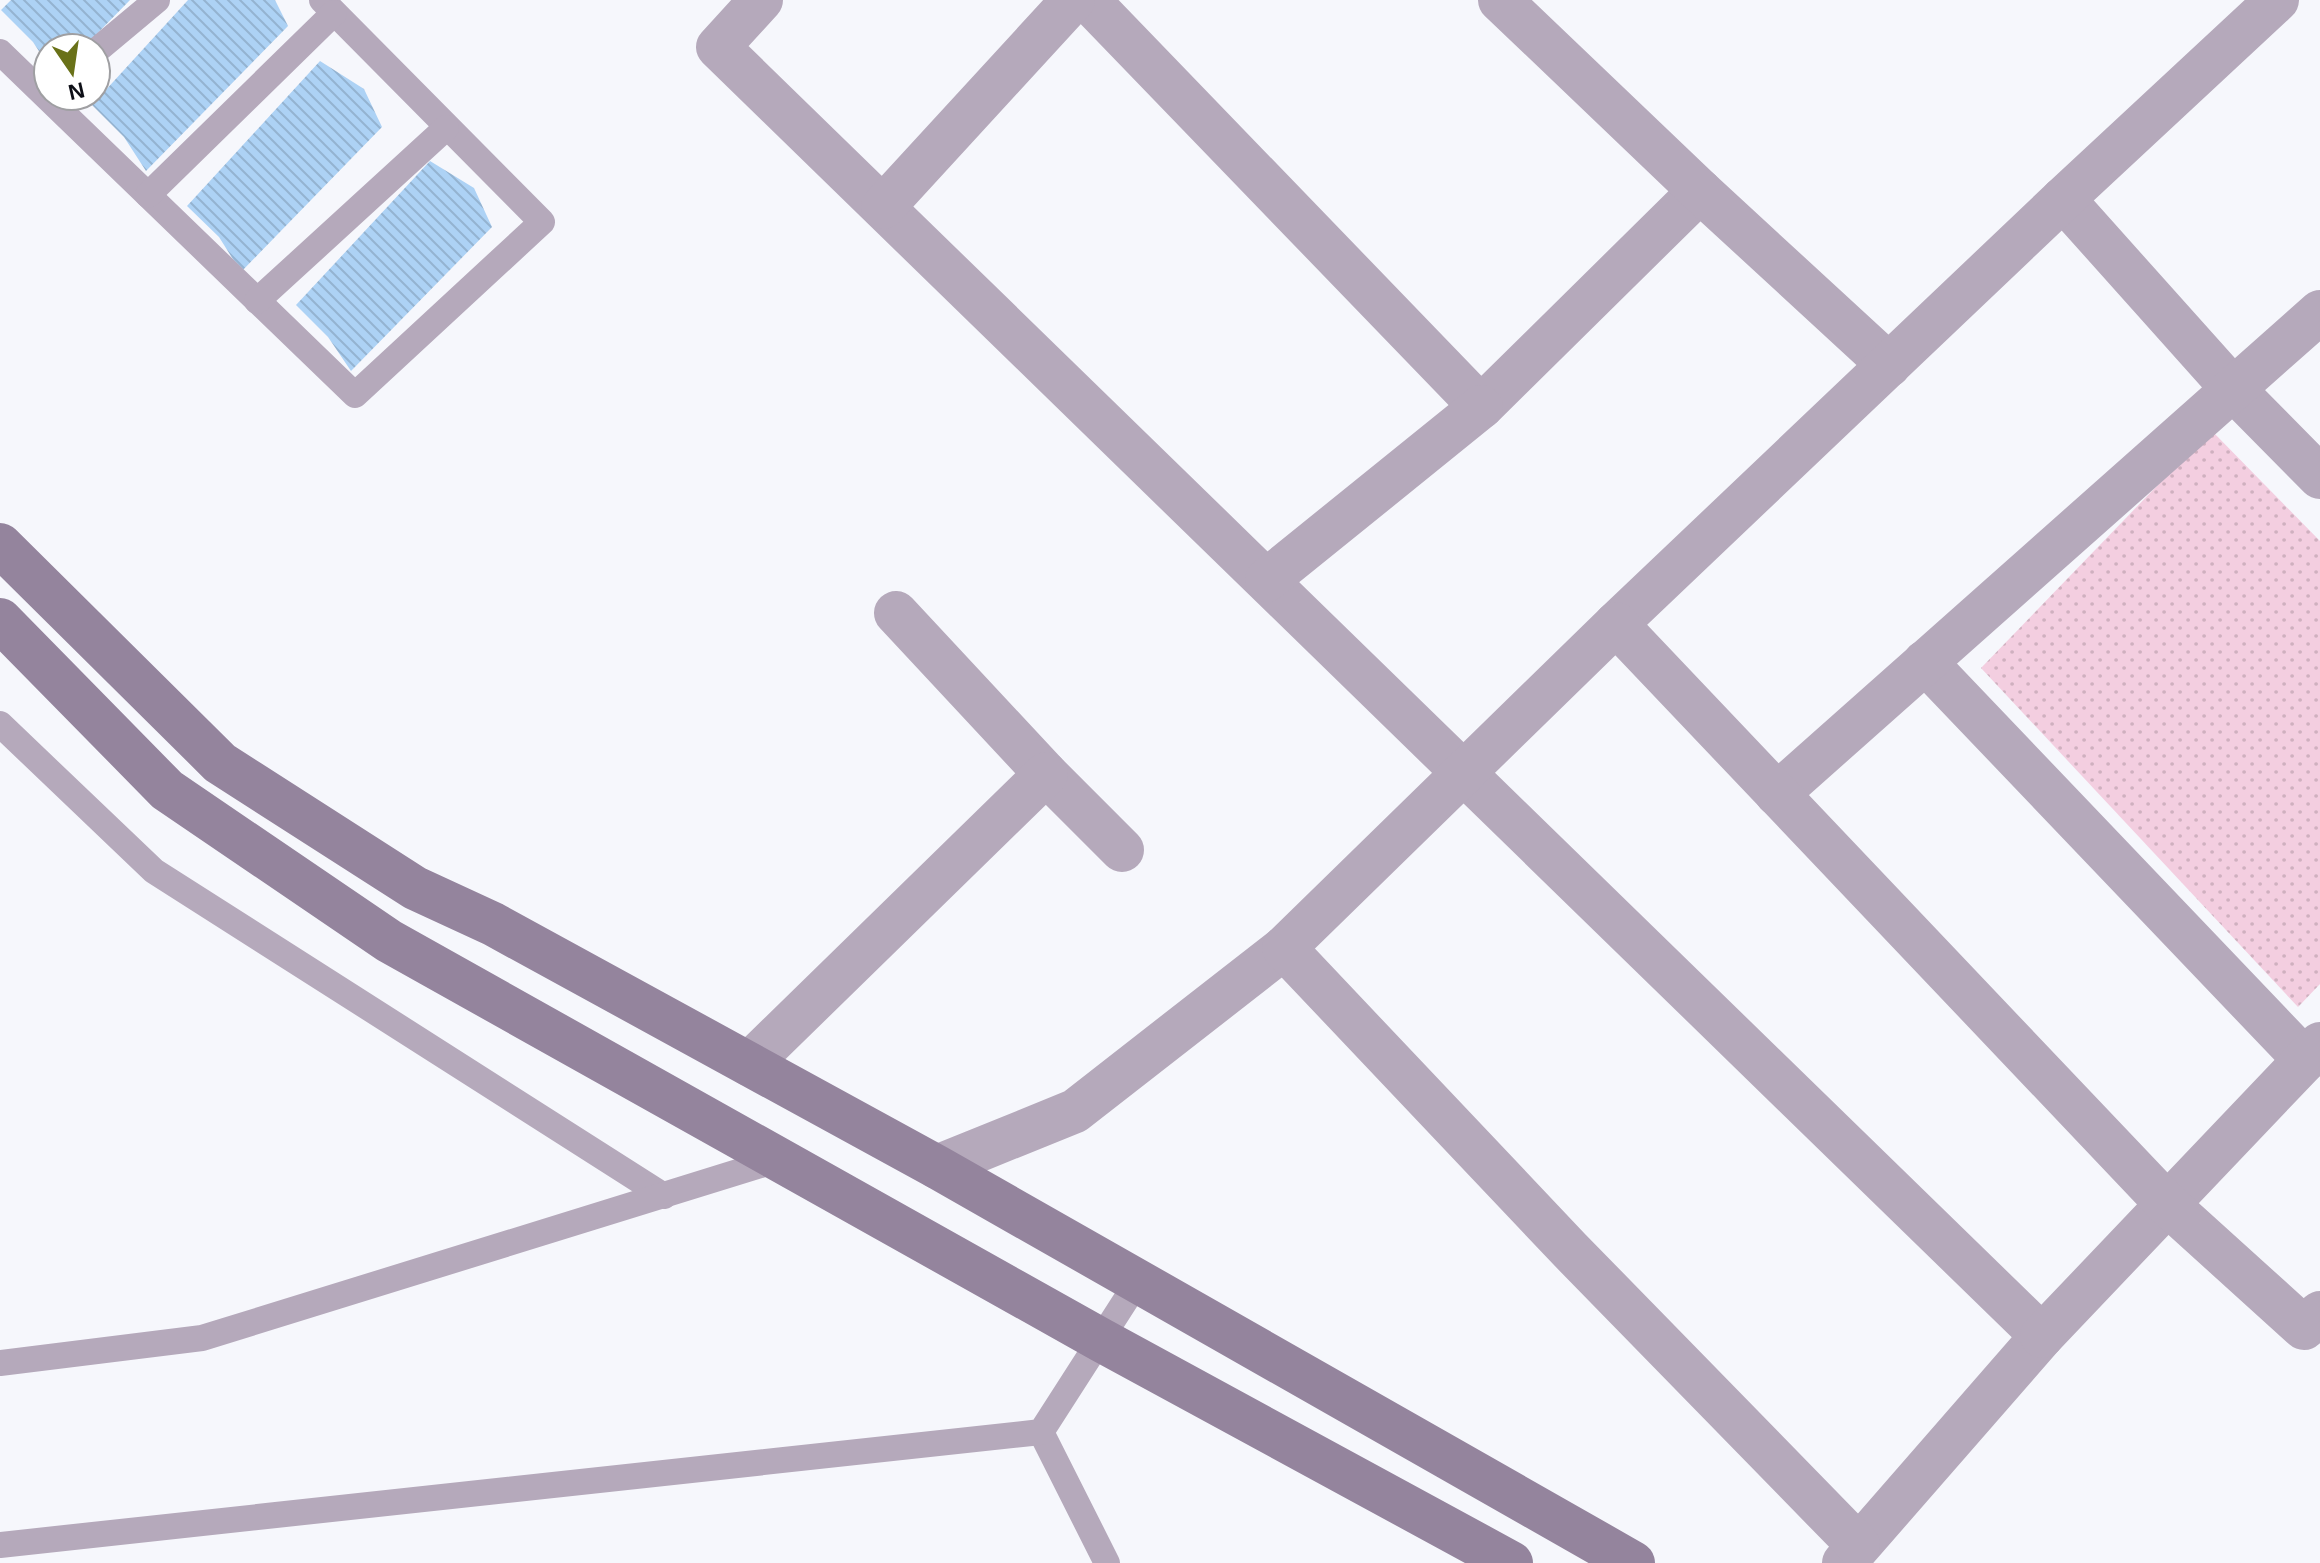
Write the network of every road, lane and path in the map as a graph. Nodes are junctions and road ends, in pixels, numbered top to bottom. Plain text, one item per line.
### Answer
1 (157, 0) edge
2 (761, 0) edge
3 (1073, 0) edge
4 (1088, 0) edge
5 (1500, 0) edge
6 (2277, 0) edge
7 (328, 6) edge
8 (112, 38) edge
9 (0, 52) edge
10 (32, 81) edge
11 (65, 112) edge
12 (446, 128) junction
13 (1700, 191) junction
14 (148, 195) junction
15 (2063, 199) junction
16 (883, 207) junction
17 (257, 301) junction
18 (2320, 312) edge
19 (1889, 365) junction
20 (2233, 389) junction
21 (1481, 407) junction
22 (2320, 477) edge
23 (0, 545) edge
24 (1267, 580) junction
25 (896, 613) dead end
26 (0, 620) edge
27 (1616, 624) junction
28 (1925, 662) junction
29 (0, 724) edge
30 (1464, 773) junction
31 (1046, 774) junction
32 (1777, 794) junction
33 (1122, 850) dead end
34 (1284, 948) junction
35 (2312, 1052) edge
36 (749, 1064) junction
37 (780, 1159) junction
38 (937, 1167) junction
39 (664, 1196) junction
40 (2167, 1204) junction
41 (1138, 1281) junction
42 (2315, 1329) edge
43 (2042, 1336) junction
44 (1101, 1340) junction
45 (0, 1363) edge
46 (1041, 1432) junction
47 (0, 1545) edge
48 (1851, 1554) edge
49 (1107, 1563) edge
50 (1511, 1563) edge
51 (1633, 1563) edge

1 - 8 lane
2 - 16 street
3 - 16 street
4 - 21 street
5 - 13 street
6 - 15 street
7 - 12 lane
7 - 14 lane
9 - 10 lane
11 - 14 lane
12 - 17 lane
12 - 17 lane
13 - 19 street
13 - 21 street
14 - 17 lane
15 - 19 street
15 - 20 street
16 - 24 street
18 - 20 street
19 - 27 street
20 - 22 street
20 - 28 street
21 - 24 street
23 - 36 street
24 - 30 street
25 - 31 street
26 - 37 street
27 - 30 street
27 - 32 street
28 - 32 street
28 - 35 street
29 - 39 lane
30 - 34 street
30 - 43 street
31 - 33 street
31 - 36 street
32 - 40 street
34 - 38 street
34 - 48 street
35 - 40 street
36 - 38 street
37 - 39 lane
37 - 44 street
38 - 41 street
39 - 45 lane
40 - 42 street
40 - 43 street
41 - 44 lane
41 - 51 street
43 - 48 street
44 - 46 lane
44 - 50 street
46 - 47 lane
46 - 49 lane

